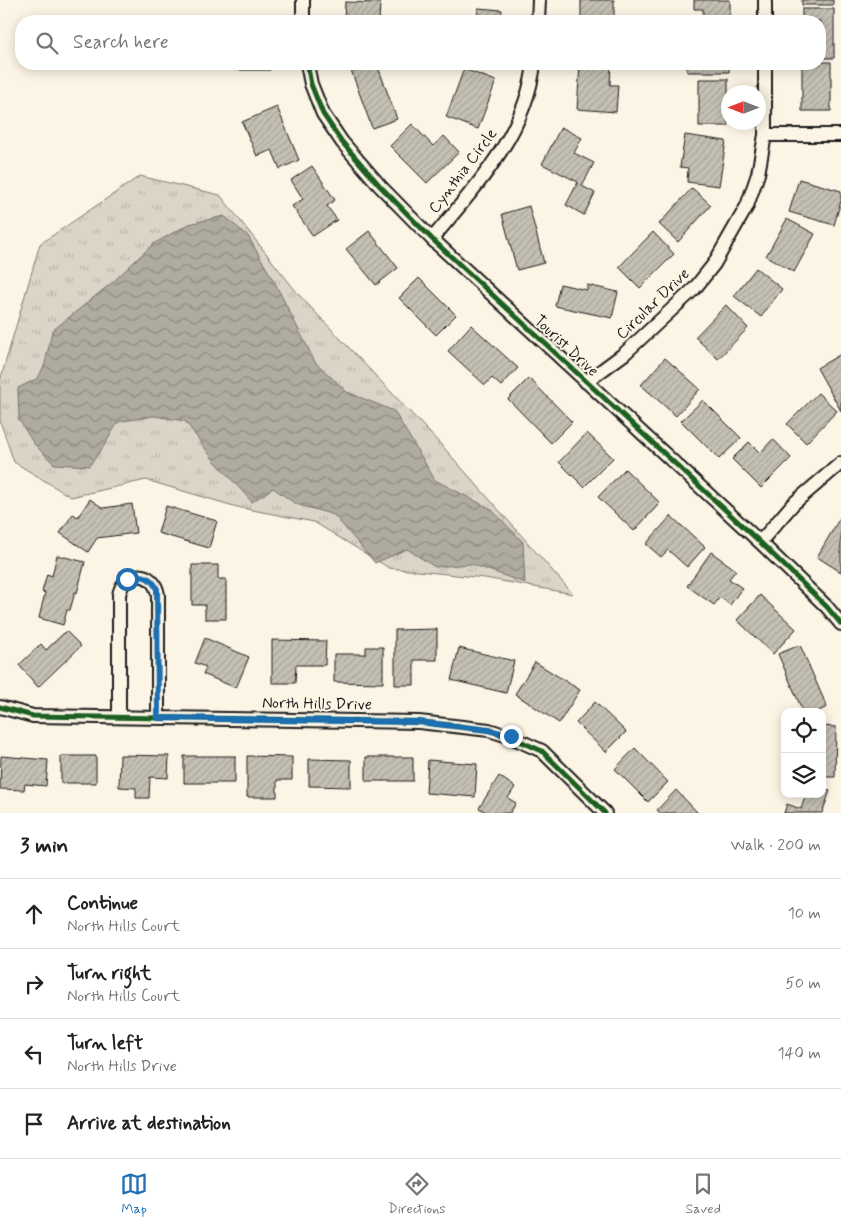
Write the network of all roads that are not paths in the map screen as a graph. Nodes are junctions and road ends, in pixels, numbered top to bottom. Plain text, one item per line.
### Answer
1 (303, 0) edge
2 (539, 0) edge
3 (765, 0) edge
4 (304, 15) edge
5 (538, 15) edge
6 (765, 15) edge
7 (308, 70) edge
8 (533, 70) edge
9 (765, 70) edge
10 (765, 135) junction
11 (841, 135) edge
12 (432, 239) junction
13 (586, 382) junction
14 (841, 463) edge
15 (760, 542) junction
16 (841, 624) edge
17 (0, 707) edge
18 (119, 718) junction
19 (158, 718) junction
20 (605, 813) edge

1 - 4 street
2 - 5 street
3 - 6 street
7 - 12 street, Tourist Drive
8 - 12 street, Cynthia Circle
9 - 10 street, Circular Drive
10 - 11 street
10 - 13 street, Circular Drive
12 - 13 street, Tourist Drive
13 - 15 street, Tourist Drive
14 - 15 street
15 - 16 street, Tourist Drive
17 - 18 street, North Hills Drive
18 - 19 street, North Hills Drive
18 - 19 street
19 - 20 street, North Hills Drive

